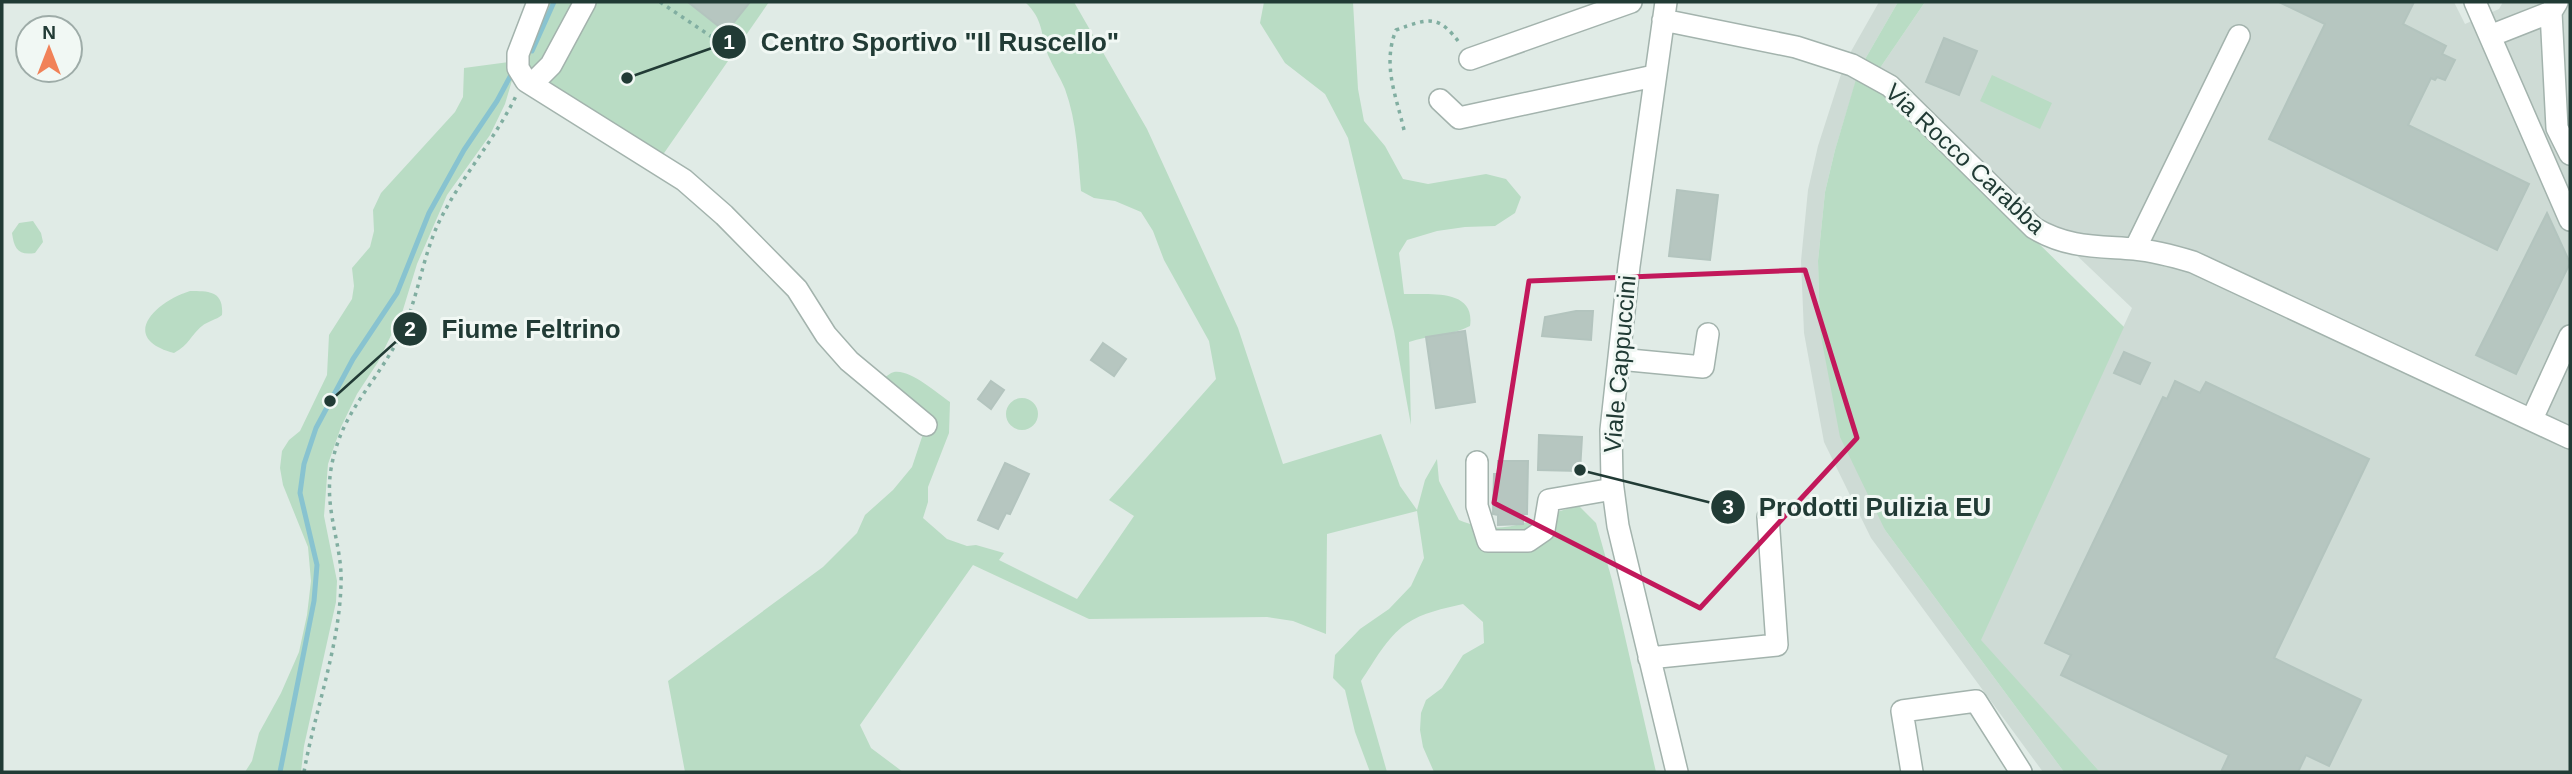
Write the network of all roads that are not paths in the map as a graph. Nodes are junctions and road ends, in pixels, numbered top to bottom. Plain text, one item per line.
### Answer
1 (538, 2) edge
2 (585, 2) edge
3 (1631, 2) edge
4 (2475, 2) edge
5 (2554, 7) edge
6 (1664, 11) edge
7 (2239, 36) dead end
8 (2490, 36) junction
9 (1470, 59) road end
10 (1654, 76) junction
11 (528, 81) junction
12 (1440, 100) dead end
13 (2570, 154) edge
14 (2570, 220) edge
15 (2135, 249) junction
16 (1708, 334) dead end
17 (2570, 336) edge
18 (1619, 359) junction
19 (2532, 419) junction
20 (926, 425) dead end
21 (2570, 438) edge
22 (1477, 462) dead end
23 (1613, 489) junction
24 (1768, 517) dead end
25 (1648, 659) junction
26 (1677, 772) edge
27 (1913, 772) edge
28 (2021, 772) edge

1 - 11 street
2 - 11 street
3 - 9 street
4 - 8 street
5 - 8 street
5 - 13 street
6 - 10 street, Viale Cappuccini
6 - 15 street, Via Rocco Carabba
7 - 15 street
8 - 14 street
10 - 12 street
10 - 18 street, Viale Cappuccini
11 - 20 street
15 - 19 street, Via Rocco Carabba
16 - 18 street
17 - 19 street
18 - 23 street, Viale Cappuccini
19 - 21 street, Via Rocco Carabba
22 - 23 street
23 - 25 street, Viale Cappuccini
24 - 25 street
25 - 26 street, Viale Cappuccini
27 - 28 street

